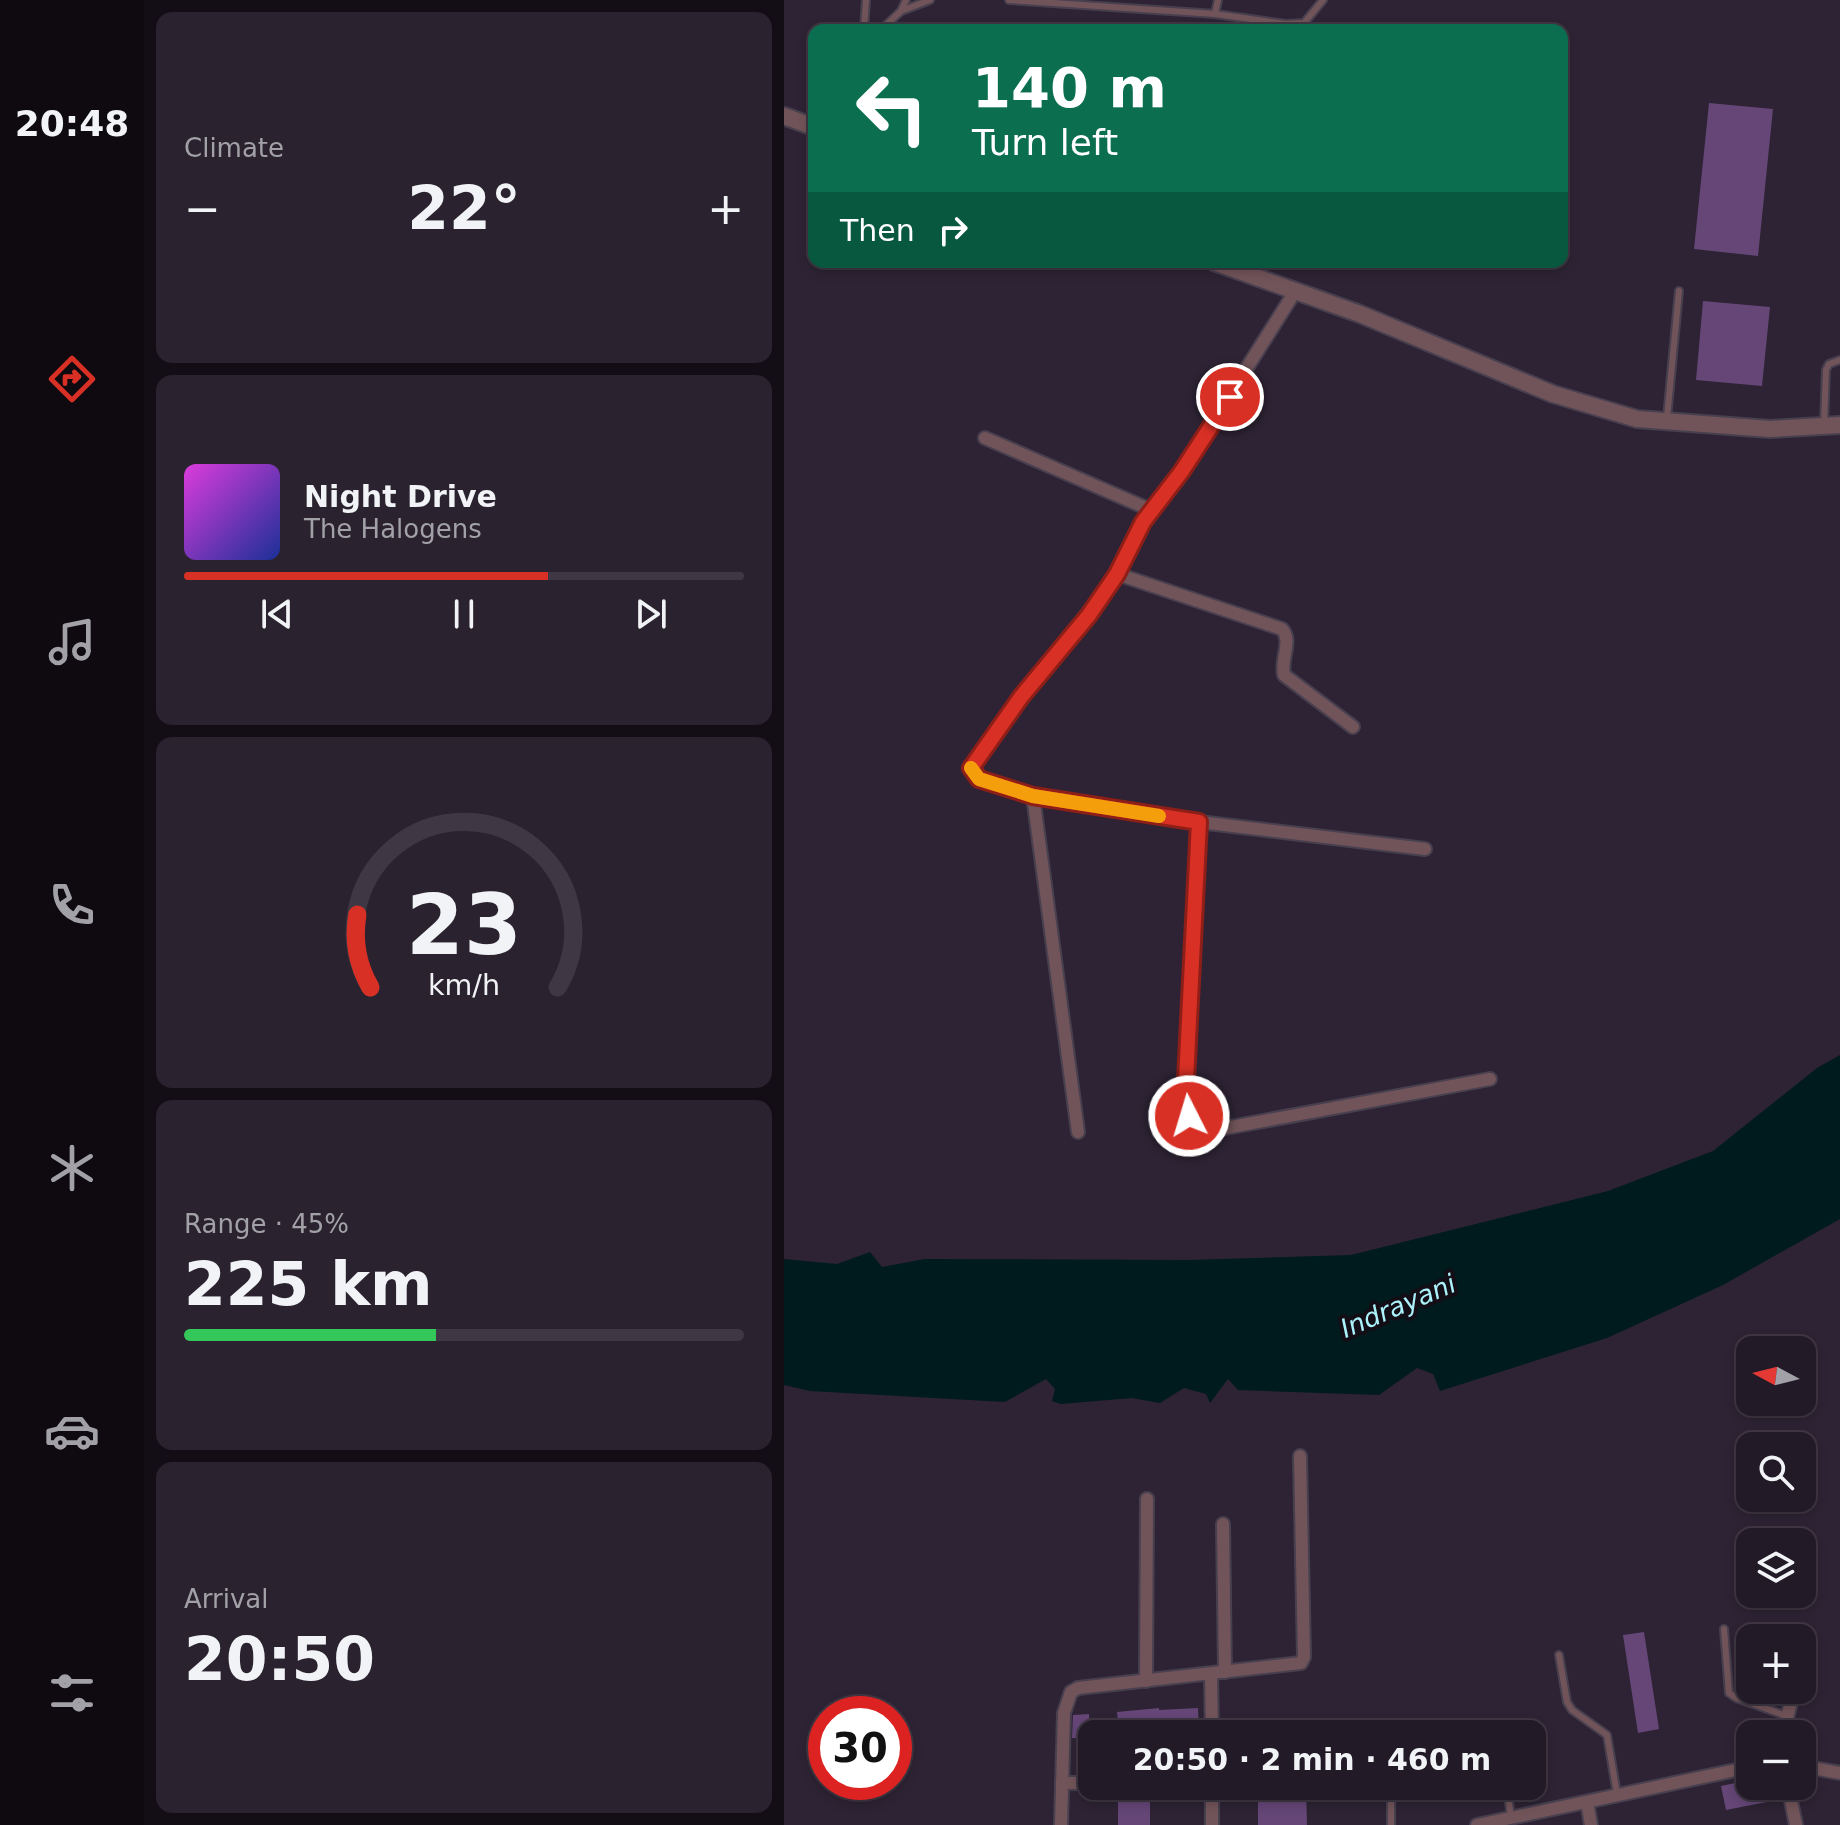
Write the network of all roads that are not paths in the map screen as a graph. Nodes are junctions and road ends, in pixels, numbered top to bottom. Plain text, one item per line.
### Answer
1 (866, 0) edge
2 (906, 0) edge
3 (930, 0) edge
4 (1009, 0) edge
5 (1218, 0) edge
6 (1323, 0) edge
7 (901, 11) junction
8 (1215, 14) junction
9 (864, 24) edge
10 (887, 24) edge
11 (784, 116) edge
12 (808, 125) edge
13 (1232, 268) edge
14 (1296, 290) junction
15 (1679, 291) dead end
16 (1840, 360) edge
17 (1667, 420) junction
18 (1832, 426) edge
19 (985, 438) dead end
20 (1151, 510) junction
21 (1117, 574) junction
22 (1353, 727) dead end
23 (1033, 796) junction
24 (1199, 822) junction
25 (1425, 849) dead end
26 (1490, 1079) dead end
27 (1078, 1132) dead end
28 (1300, 1456) dead end
29 (1147, 1499) dead end
30 (1223, 1524) dead end
31 (1724, 1629) dead end
32 (1559, 1655) dead end
33 (1218, 1673) junction
34 (1146, 1681) junction
35 (1790, 1704) edge
36 (1787, 1716) junction
37 (1213, 1720) edge
38 (1786, 1720) edge
39 (1816, 1769) edge
40 (1736, 1770) edge
41 (1840, 1773) edge
42 (1062, 1783) junction
43 (1078, 1783) edge
44 (1618, 1795) junction
45 (1212, 1800) edge
46 (1391, 1800) edge
47 (1509, 1800) edge
48 (1791, 1800) edge
49 (1587, 1802) junction
50 (1511, 1818) junction
51 (1061, 1825) edge
52 (1212, 1825) edge
53 (1391, 1825) edge
54 (1477, 1825) edge
55 (1591, 1825) edge
56 (1796, 1825) edge

1 - 9 lane
2 - 7 lane
3 - 7 lane
4 - 8 lane
5 - 8 lane
6 - 8 lane
7 - 10 lane
11 - 12 street
13 - 14 street
14 - 17 street
14 - 20 street
15 - 17 lane
16 - 18 lane
17 - 18 street
19 - 20 street
20 - 21 street
21 - 22 street
21 - 23 street
23 - 24 street
23 - 27 street
24 - 25 street
24 - 26 street
28 - 33 street
29 - 34 street
30 - 33 street
31 - 36 lane
32 - 44 lane
33 - 34 street
33 - 37 street
34 - 42 street
35 - 36 street
36 - 38 street
39 - 41 street
40 - 44 street
42 - 43 street
42 - 51 street
44 - 49 street
45 - 52 street
46 - 53 lane
47 - 50 lane
48 - 56 street
49 - 50 street
49 - 55 street
50 - 54 street

